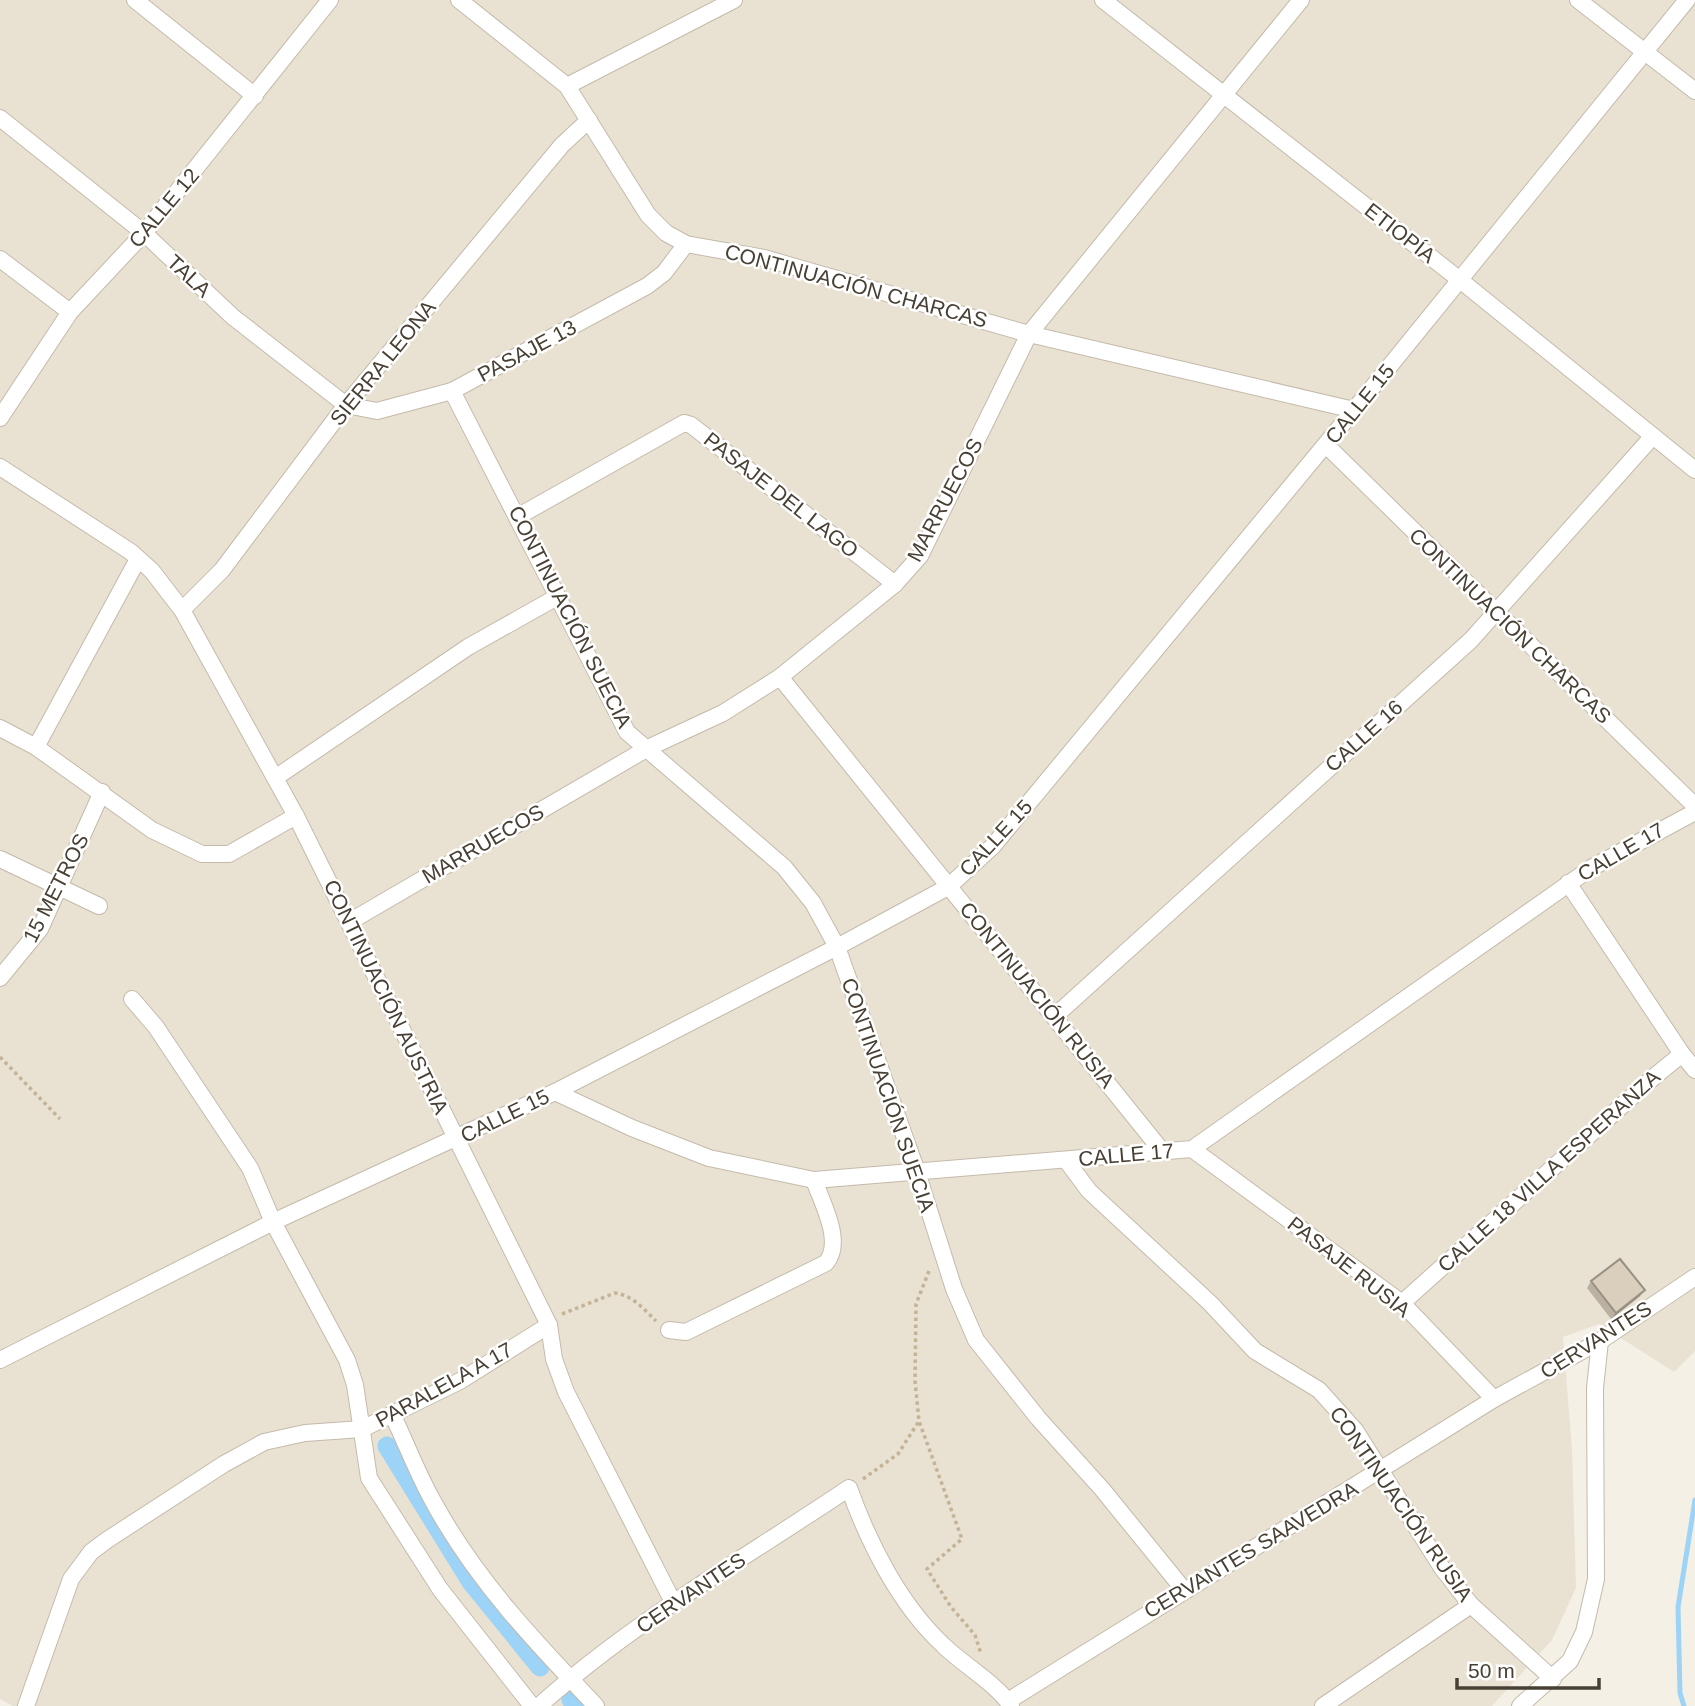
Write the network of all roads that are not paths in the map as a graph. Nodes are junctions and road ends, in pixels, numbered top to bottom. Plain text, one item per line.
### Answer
1 (135, 0) edge
2 (330, 0) edge
3 (459, 0) edge
4 (734, 0) edge
5 (1103, 0) edge
6 (1301, 0) edge
7 (1578, 0) edge
8 (1687, 0) edge
9 (1645, 53) junction
10 (567, 86) junction
11 (1695, 91) edge
12 (1223, 94) junction
13 (255, 96) junction
14 (0, 118) edge
15 (589, 120) junction
16 (144, 233) junction
17 (686, 244) junction
18 (0, 259) edge
19 (1461, 281) junction
20 (70, 312) junction
21 (1030, 334) junction
22 (452, 391) junction
23 (346, 405) junction
24 (1354, 410) junction
25 (0, 418) edge
26 (1653, 436) junction
27 (1326, 445) junction
28 (0, 467) edge
29 (1695, 470) edge
30 (517, 517) junction
31 (138, 559) junction
32 (895, 583) junction
33 (557, 597) junction
34 (182, 610) junction
35 (1497, 612) junction
36 (779, 677) junction
37 (0, 728) edge
38 (36, 747) junction
39 (648, 748) junction
40 (275, 778) junction
41 (102, 792) junction
42 (1695, 807) edge
43 (1695, 812) edge
44 (296, 816) junction
45 (0, 859) edge
46 (1568, 883) junction
47 (60, 887) junction
48 (948, 887) junction
49 (99, 906) dead end
50 (349, 922) junction
51 (837, 947) junction
52 (0, 978) edge
53 (132, 999) dead end
54 (1055, 1016) junction
55 (1682, 1054) junction
56 (1695, 1070) edge
57 (555, 1092) junction
58 (457, 1140) junction
59 (1192, 1149) junction
60 (1162, 1151) junction
61 (1066, 1160) junction
62 (916, 1169) junction
63 (814, 1180) junction
64 (273, 1222) junction
65 (1695, 1277) edge
66 (1402, 1303) junction
67 (549, 1325) junction
68 (668, 1330) road end
69 (1600, 1341) junction
70 (0, 1360) edge
71 (1494, 1399) junction
72 (393, 1416) junction
73 (362, 1429) junction
74 (1382, 1471) junction
75 (1184, 1590) junction
76 (673, 1602) junction
77 (1471, 1605) junction
78 (570, 1678) junction
79 (1553, 1679) junction
80 (1009, 1703) edge
81 (26, 1706) edge
82 (532, 1706) edge
83 (539, 1706) edge
84 (596, 1706) edge
85 (1323, 1706) edge
86 (1520, 1706) edge

1 - 13 street
2 - 13 street, CALLE 12
3 - 10 street, CONTINUACIÓN CHARCAS
4 - 10 street
5 - 12 street, ETIOPÍA
6 - 12 street, MARRUECOS
7 - 9 street
8 - 9 street, CALLE 15
9 - 11 street
9 - 19 street, CALLE 15
10 - 15 street, CONTINUACIÓN CHARCAS
12 - 19 street, ETIOPÍA
12 - 21 street, MARRUECOS
13 - 16 street, CALLE 12
14 - 16 street, TALA
15 - 17 street, CONTINUACIÓN CHARCAS
15 - 23 street, SIERRA LEONA
16 - 20 street, CALLE 12
16 - 23 street, TALA
17 - 21 street, CONTINUACIÓN CHARCAS
17 - 22 street, PASAJE 13
18 - 20 street
19 - 24 street, CALLE 15
19 - 26 street, ETIOPÍA
20 - 25 street, CALLE 12
21 - 24 street, CONTINUACIÓN CHARCAS
21 - 32 street, MARRUECOS
22 - 23 street, PASAJE 13
22 - 30 street, CONTINUACIÓN SUECIA
23 - 34 street, SIERRA LEONA
24 - 27 street, CALLE 15
26 - 29 street, ETIOPÍA
26 - 35 street, CALLE 16
27 - 35 street, CONTINUACIÓN CHARCAS
27 - 48 street, CALLE 15
28 - 31 street, CONTINUACIÓN AUSTRIA
30 - 32 street, PASAJE DEL LAGO
30 - 33 street, CONTINUACIÓN SUECIA
31 - 34 street, CONTINUACIÓN AUSTRIA
31 - 38 street
32 - 36 street, MARRUECOS
33 - 39 street, CONTINUACIÓN SUECIA
33 - 40 street
34 - 40 street, CONTINUACIÓN AUSTRIA
35 - 42 street, CONTINUACIÓN CHARCAS
35 - 54 street, CALLE 16
36 - 39 street, MARRUECOS
36 - 48 street, CONTINUACIÓN RUSIA
37 - 38 street
38 - 41 street
39 - 50 street, MARRUECOS
39 - 51 street, CONTINUACIÓN SUECIA
40 - 44 street, CONTINUACIÓN AUSTRIA
41 - 44 street
41 - 47 street, 15 METROS
43 - 46 street, CALLE 17
44 - 50 street, CONTINUACIÓN AUSTRIA
45 - 47 street
46 - 55 street
46 - 59 street, CALLE 17
47 - 49 street
47 - 52 street, 15 METROS
48 - 51 street, CALLE 15
48 - 54 street, CONTINUACIÓN RUSIA
50 - 58 street, CONTINUACIÓN AUSTRIA
51 - 57 street, CALLE 15
51 - 62 street, CONTINUACIÓN SUECIA
53 - 64 street
54 - 60 street, CONTINUACIÓN RUSIA
55 - 56 street, CALLE 18 VILLA ESPERANZA
55 - 66 street, CALLE 18 VILLA ESPERANZA
57 - 58 street, CALLE 15
57 - 63 street, CALLE 17
58 - 64 street, CALLE 15
58 - 67 street, CONTINUACIÓN AUSTRIA
59 - 60 street, CALLE 17
59 - 66 street, PASAJE RUSIA
60 - 61 street, CALLE 17
61 - 62 street, CALLE 17
61 - 74 street, CONTINUACIÓN RUSIA
62 - 63 street, CALLE 17
62 - 75 street, CONTINUACIÓN SUECIA
63 - 68 street
64 - 70 street, CALLE 15
64 - 73 street
65 - 69 street, CERVANTES
66 - 71 street, PASAJE RUSIA
67 - 72 street, PARALELA A 17
67 - 76 street, CONTINUACIÓN AUSTRIA
69 - 71 street, CERVANTES
69 - 79 street
71 - 74 street, CERVANTES SAAVEDRA
72 - 73 street, PARALELA A 17
72 - 78 street
73 - 81 street, PARALELA A 17
73 - 82 street
74 - 75 street, CERVANTES SAAVEDRA
74 - 77 street, CONTINUACIÓN RUSIA
75 - 80 street, CERVANTES SAAVEDRA
76 - 78 street, CERVANTES
76 - 80 street, CERVANTES
77 - 79 street, CONTINUACIÓN RUSIA
77 - 85 street
78 - 83 street, CERVANTES
78 - 84 street
79 - 86 street

